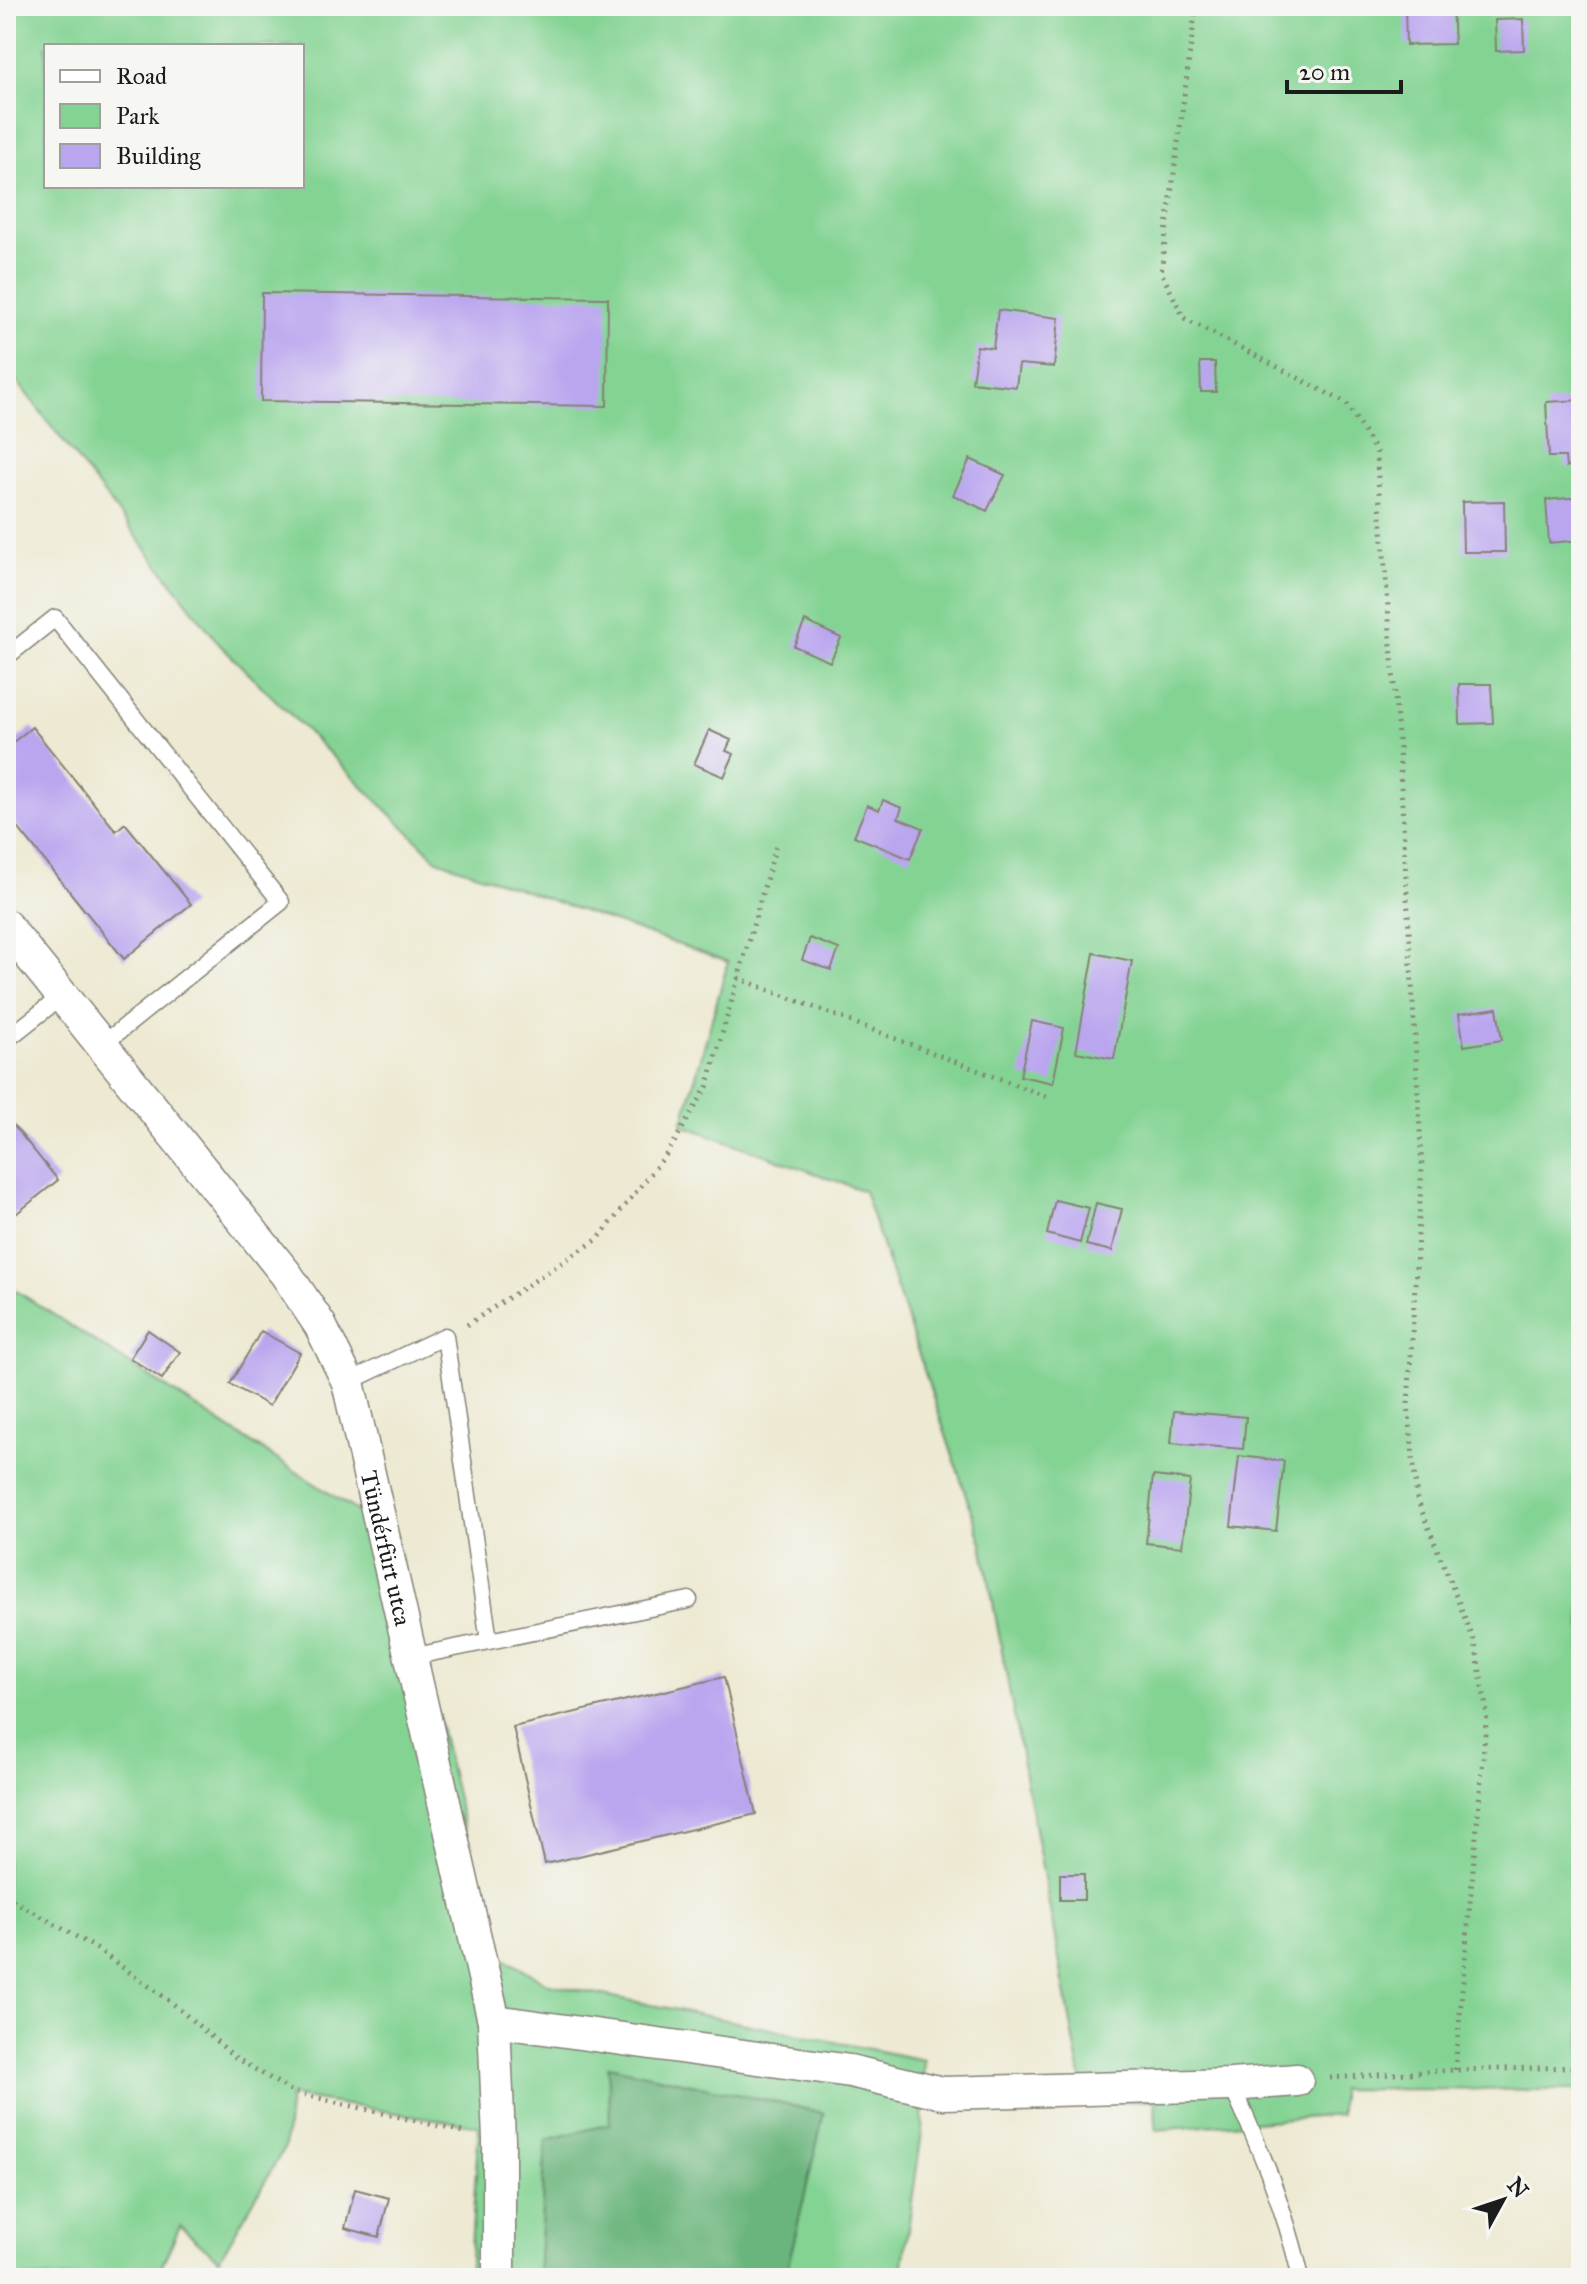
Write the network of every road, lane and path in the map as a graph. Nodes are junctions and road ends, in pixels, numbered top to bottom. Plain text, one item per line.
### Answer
1 (1196, 6) edge
2 (6, 657) edge
3 (777, 842) dead end
4 (6, 926) edge
5 (738, 978) junction
6 (62, 996) junction
7 (6, 1040) edge
8 (102, 1045) junction
9 (1047, 1097) dead end
10 (445, 1336) junction
11 (348, 1382) junction
12 (689, 1600) dead end
13 (489, 1641) junction
14 (411, 1657) junction
15 (6, 1896) edge
16 (494, 2021) junction
17 (1581, 2067) edge
18 (1455, 2070) junction
19 (1297, 2080) joint
20 (1231, 2085) junction
21 (499, 2140) junction
22 (499, 2278) edge
23 (1301, 2278) edge

1 - 18 path
2 - 8 lane
3 - 5 path
4 - 6 street, Tündérfürt utca
5 - 9 path
5 - 10 path
6 - 7 lane
6 - 8 street, Tündérfürt utca
8 - 11 street, Tündérfürt utca
10 - 11 lane
10 - 13 lane
11 - 14 street, Tündérfürt utca
12 - 13 lane
13 - 14 lane
14 - 16 street, Tündérfürt utca
15 - 21 path
16 - 20 street
16 - 21 street, Tündérfürt utca
17 - 18 path
18 - 19 path
19 - 20 street
20 - 23 lane
21 - 22 street, Tündérfürt utca

